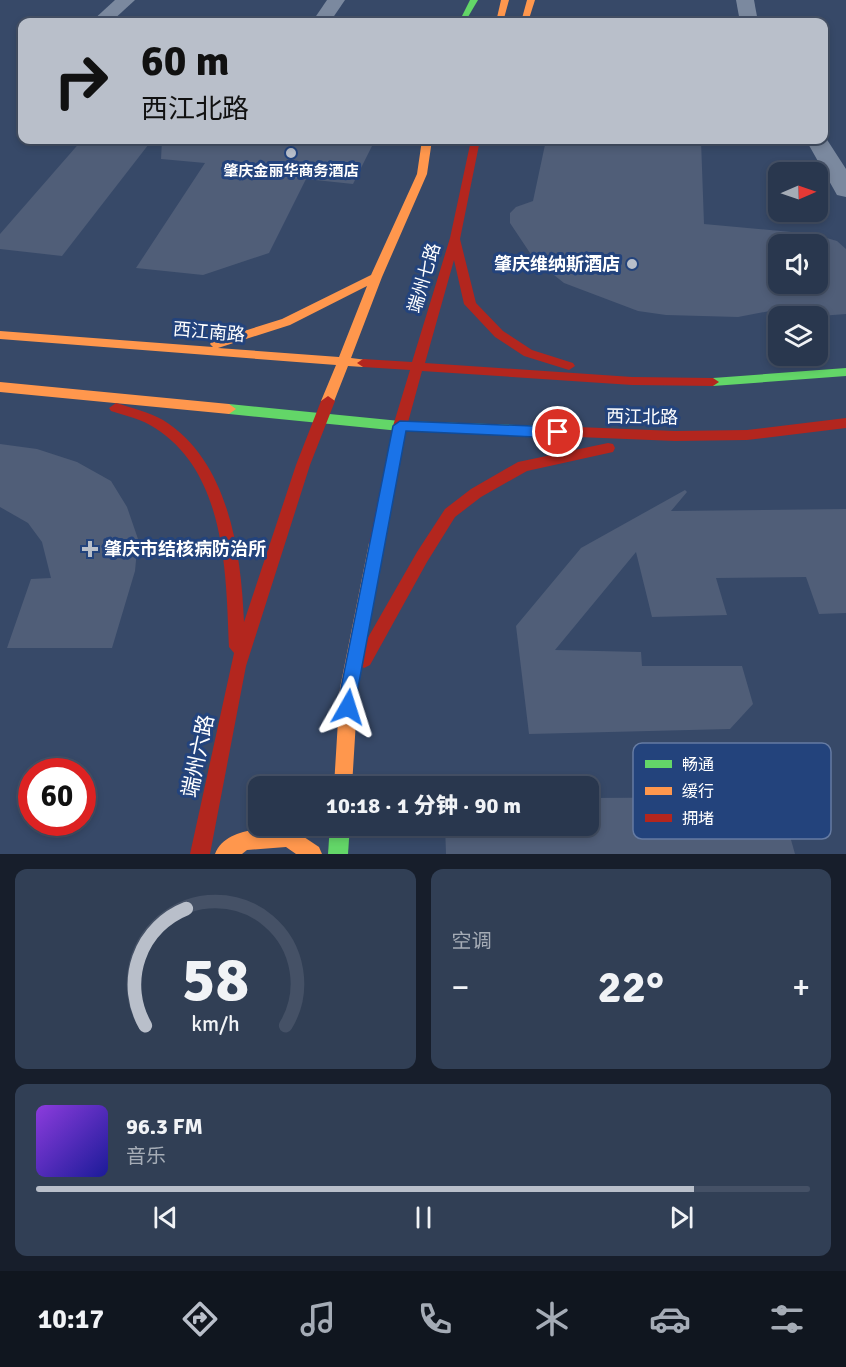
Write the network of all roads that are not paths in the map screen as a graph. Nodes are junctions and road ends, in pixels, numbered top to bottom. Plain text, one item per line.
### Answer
1 (126, 0) edge
2 (336, 0) edge
3 (474, 0) edge
4 (505, 0) edge
5 (531, 0) edge
6 (745, 0) edge
7 (105, 18) edge
8 (324, 18) edge
9 (465, 18) edge
10 (500, 18) edge
11 (525, 18) edge
12 (748, 18) edge
13 (426, 144) edge
14 (474, 144) edge
15 (819, 144) edge
16 (846, 190) edge
17 (455, 238) junction
18 (376, 277) junction
19 (0, 335) edge
20 (197, 349) junction
21 (345, 362) junction
22 (416, 368) junction
23 (846, 372) edge
24 (632, 381) junction
25 (0, 387) edge
26 (66, 392) junction
27 (322, 418) junction
28 (846, 423) edge
29 (400, 426) junction
30 (675, 436) junction
31 (238, 666) junction
32 (350, 688) junction
33 (344, 776) edge
34 (339, 836) edge
35 (200, 854) edge
36 (225, 854) edge
37 (312, 854) edge
38 (338, 854) edge

1 - 7 street
2 - 8 street
3 - 9 main road
4 - 10 main road
5 - 11 main road
6 - 12 street
13 - 18 main road
14 - 17 main road, 端州七路
15 - 16 street
17 - 22 main road, 端州七路
17 - 24 main road
18 - 20 main road
18 - 21 main road
19 - 20 main road, 西江南路
20 - 21 main road, 西江南路
21 - 22 main road, 西江南路
21 - 27 main road
22 - 24 main road, 西江北路
22 - 29 main road, 端州七路
23 - 24 main road, 西江北路
25 - 26 main road
26 - 27 main road
26 - 31 main road
27 - 29 main road
27 - 31 main road
28 - 30 main road, 西江北路
29 - 30 main road, 西江北路
29 - 32 main road
30 - 32 main road
31 - 35 main road, 端州六路
32 - 33 main road
34 - 38 main road
36 - 37 main road

